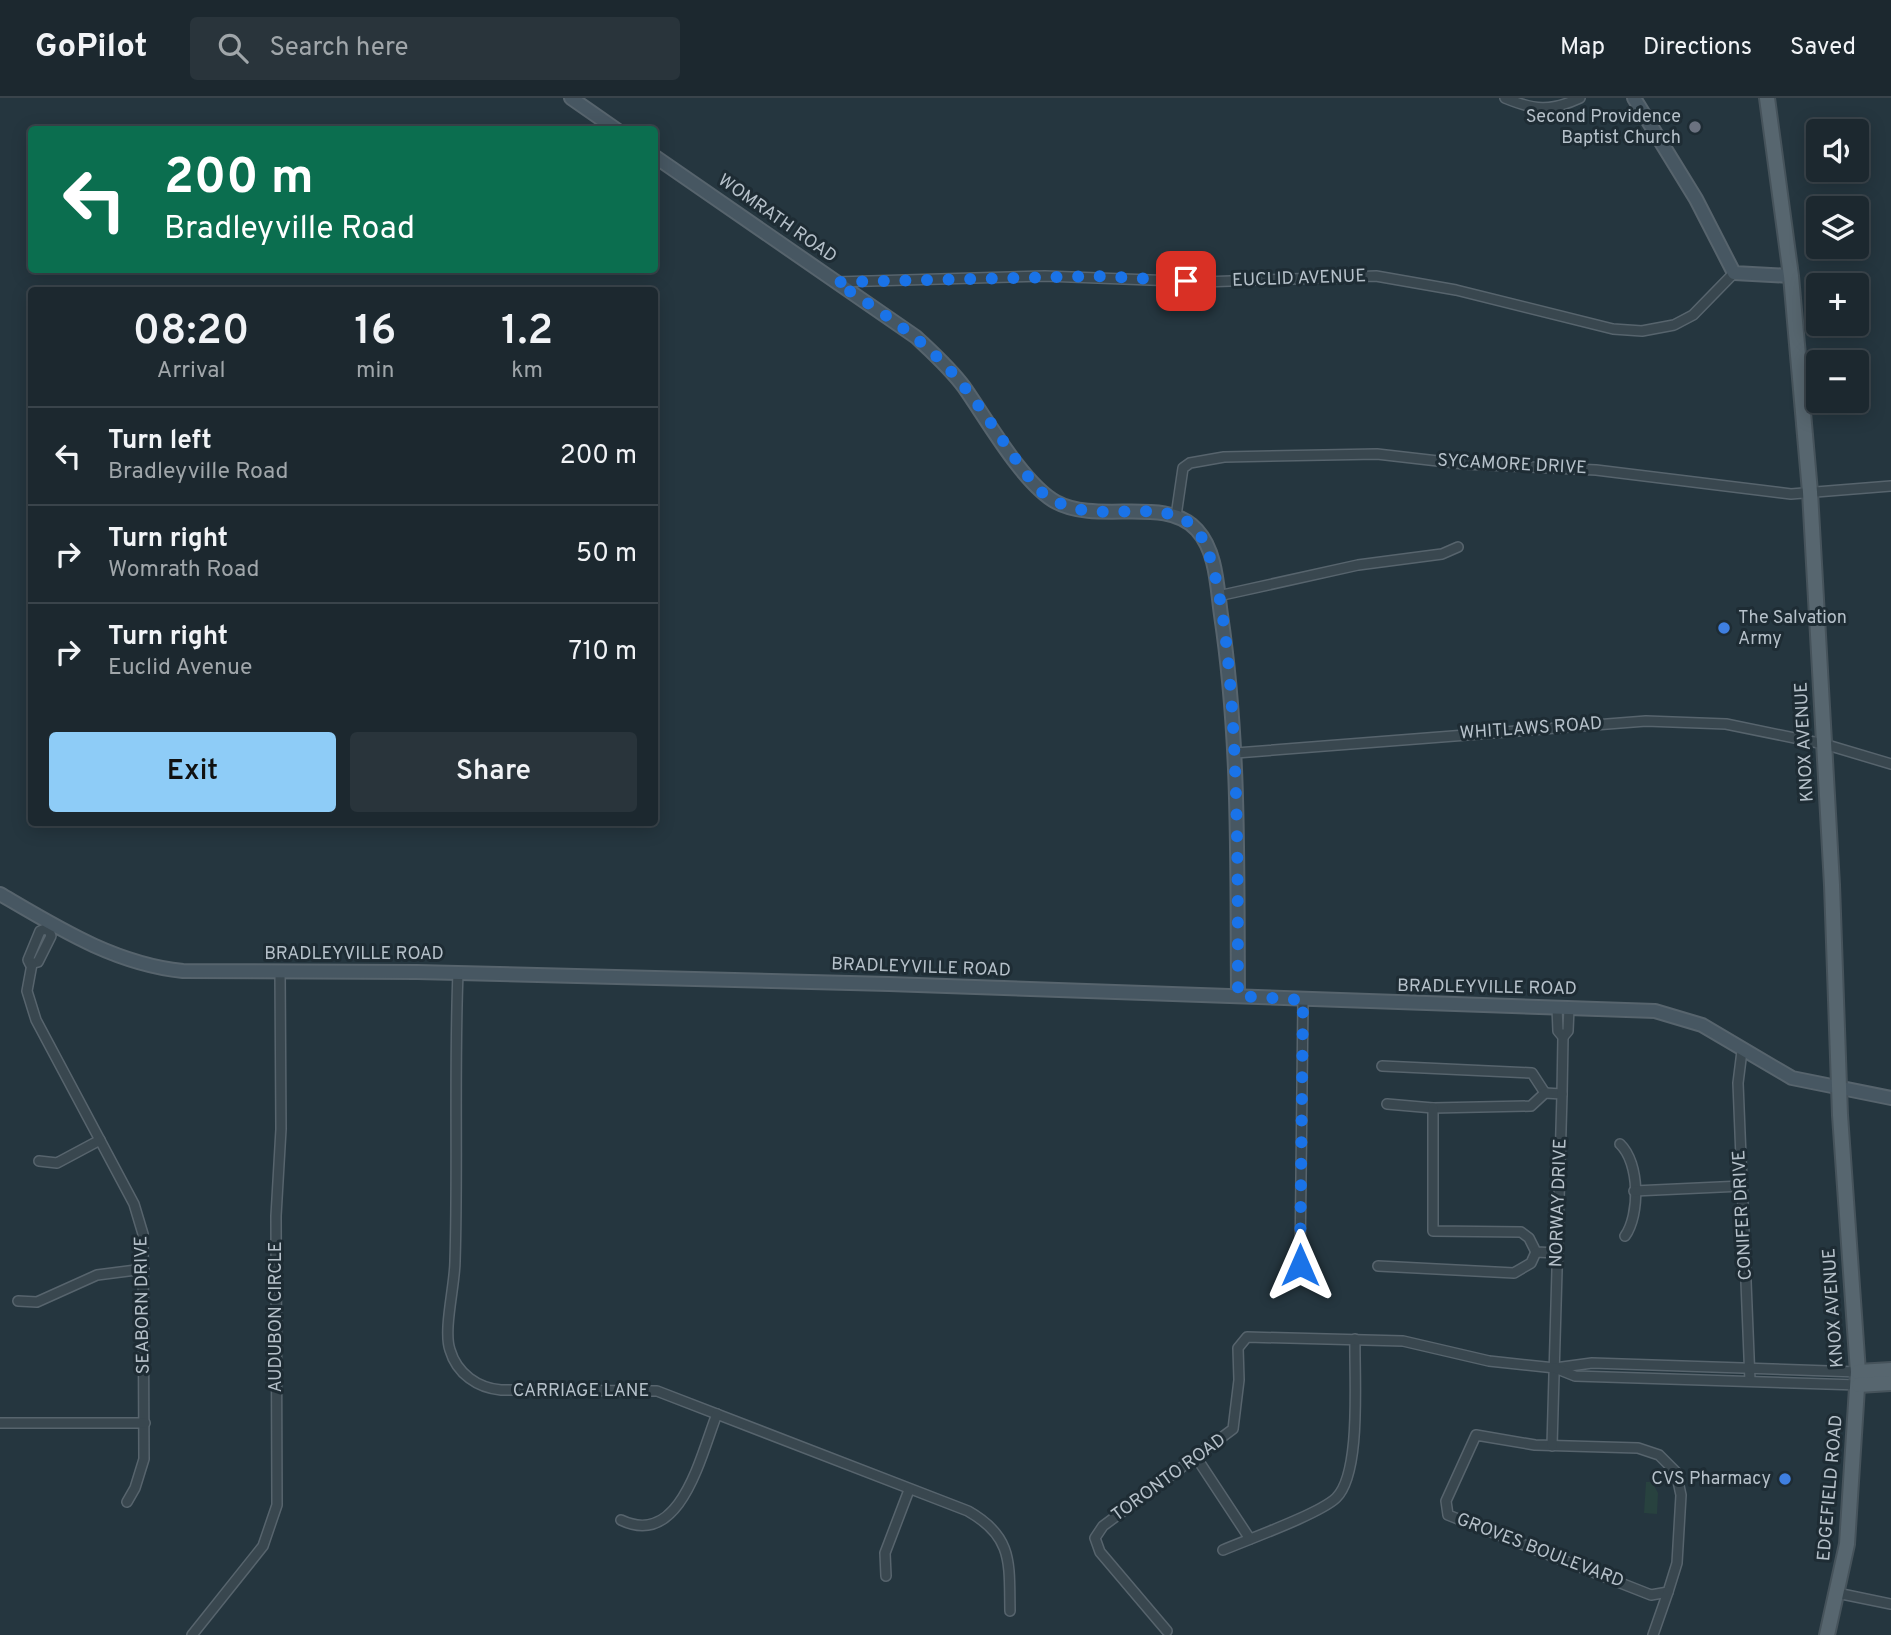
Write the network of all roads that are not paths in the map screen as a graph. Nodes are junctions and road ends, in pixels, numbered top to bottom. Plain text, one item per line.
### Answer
1 (571, 98) edge
2 (1504, 98) edge
3 (1580, 98) edge
4 (1634, 98) edge
5 (1767, 98) edge
6 (611, 126) edge
7 (658, 159) edge
8 (1734, 273) junction
9 (1791, 276) junction
10 (836, 282) junction
11 (1891, 486) edge
12 (1810, 492) junction
13 (1176, 516) junction
14 (1458, 547) dead end
15 (1218, 596) junction
16 (1824, 744) junction
17 (1236, 753) junction
18 (1891, 764) edge
19 (0, 894) edge
20 (49, 925) junction
21 (281, 971) junction
22 (458, 973) junction
23 (1238, 996) junction
24 (1303, 1000) junction
25 (1563, 1007) junction
26 (1742, 1051) junction
27 (1382, 1066) dead end
28 (1840, 1090) junction
29 (1545, 1093) junction
30 (1562, 1094) junction
31 (1891, 1098) edge
32 (1387, 1104) dead end
33 (1433, 1108) junction
34 (100, 1140) junction
35 (1620, 1144) dead end
36 (39, 1161) dead end
37 (1742, 1186) junction
38 (1634, 1191) junction
39 (1625, 1236) dead end
40 (1536, 1252) junction
41 (1557, 1253) junction
42 (1300, 1265) dead end
43 (1378, 1266) dead end
44 (144, 1269) junction
45 (18, 1301) dead end
46 (1355, 1339) junction
47 (1555, 1368) junction
48 (1749, 1368) junction
49 (1891, 1370) edge
50 (1858, 1378) junction
51 (1750, 1381) junction
52 (1891, 1382) edge
53 (717, 1414) junction
54 (0, 1423) edge
55 (145, 1423) junction
56 (1552, 1446) junction
57 (1196, 1457) junction
58 (909, 1490) junction
59 (127, 1502) dead end
60 (621, 1520) dead end
61 (1250, 1539) junction
62 (1223, 1550) dead end
63 (886, 1576) dead end
64 (1668, 1592) junction
65 (1838, 1593) junction
66 (1891, 1604) edge
67 (1010, 1611) dead end
68 (1167, 1631) dead end
69 (192, 1635) edge
70 (1653, 1635) edge
71 (1826, 1635) edge

1 - 6 street
2 - 3 street
4 - 8 street
5 - 9 main road, KNOX AVENUE
7 - 10 street, WOMRATH ROAD
8 - 9 street
8 - 10 street, EUCLID AVENUE
9 - 12 main road, KNOX AVENUE
10 - 13 street, WOMRATH ROAD
11 - 12 street, SYCAMORE DRIVE
12 - 13 street, SYCAMORE DRIVE
12 - 16 main road, KNOX AVENUE
13 - 15 street
14 - 15 street
15 - 17 street
16 - 17 street, WHITLAWS ROAD
16 - 18 street, WHITLAWS ROAD
16 - 28 main road, KNOX AVENUE
17 - 23 street
19 - 20 street, BRADLEYVILLE ROAD
20 - 21 street, BRADLEYVILLE ROAD
20 - 34 street, SEABORN DRIVE
21 - 22 street, BRADLEYVILLE ROAD
21 - 69 street, AUDUBON CIRCLE
22 - 23 street, BRADLEYVILLE ROAD
22 - 53 street, CARRIAGE LANE
23 - 24 street, BRADLEYVILLE ROAD
24 - 25 street, BRADLEYVILLE ROAD
24 - 42 street
25 - 26 street, BRADLEYVILLE ROAD
25 - 30 street, NORWAY DRIVE
26 - 28 street, BRADLEYVILLE ROAD
26 - 37 street, CONIFER DRIVE
27 - 29 street
28 - 31 street, BRADLEYVILLE ROAD
28 - 50 main road, KNOX AVENUE
29 - 30 street
29 - 33 street
30 - 41 street, NORWAY DRIVE
32 - 33 street
33 - 40 street
34 - 36 street
34 - 44 street, SEABORN DRIVE
35 - 38 street
37 - 38 street
37 - 48 street, CONIFER DRIVE
38 - 39 street
40 - 41 street
40 - 43 street
41 - 47 street, NORWAY DRIVE
44 - 45 street
44 - 55 street, SEABORN DRIVE
46 - 47 street
46 - 57 street, TORONTO ROAD
46 - 61 street
47 - 48 street
47 - 51 street
47 - 56 street
48 - 50 street
48 - 51 street, CONIFER DRIVE
49 - 50 main road
50 - 51 street
50 - 52 main road
50 - 65 main road, EDGEFIELD ROAD
53 - 58 street, CARRIAGE LANE
53 - 60 street
54 - 55 street
55 - 59 street, SEABORN DRIVE
56 - 64 street, GROVES BOULEVARD
56 - 64 street, GROVES BOULEVARD
57 - 61 street
57 - 68 street, TORONTO ROAD
58 - 63 street
58 - 67 street, CARRIAGE LANE
61 - 62 street
64 - 70 street, GROVES BOULEVARD
65 - 66 street
65 - 71 main road, EDGEFIELD ROAD

